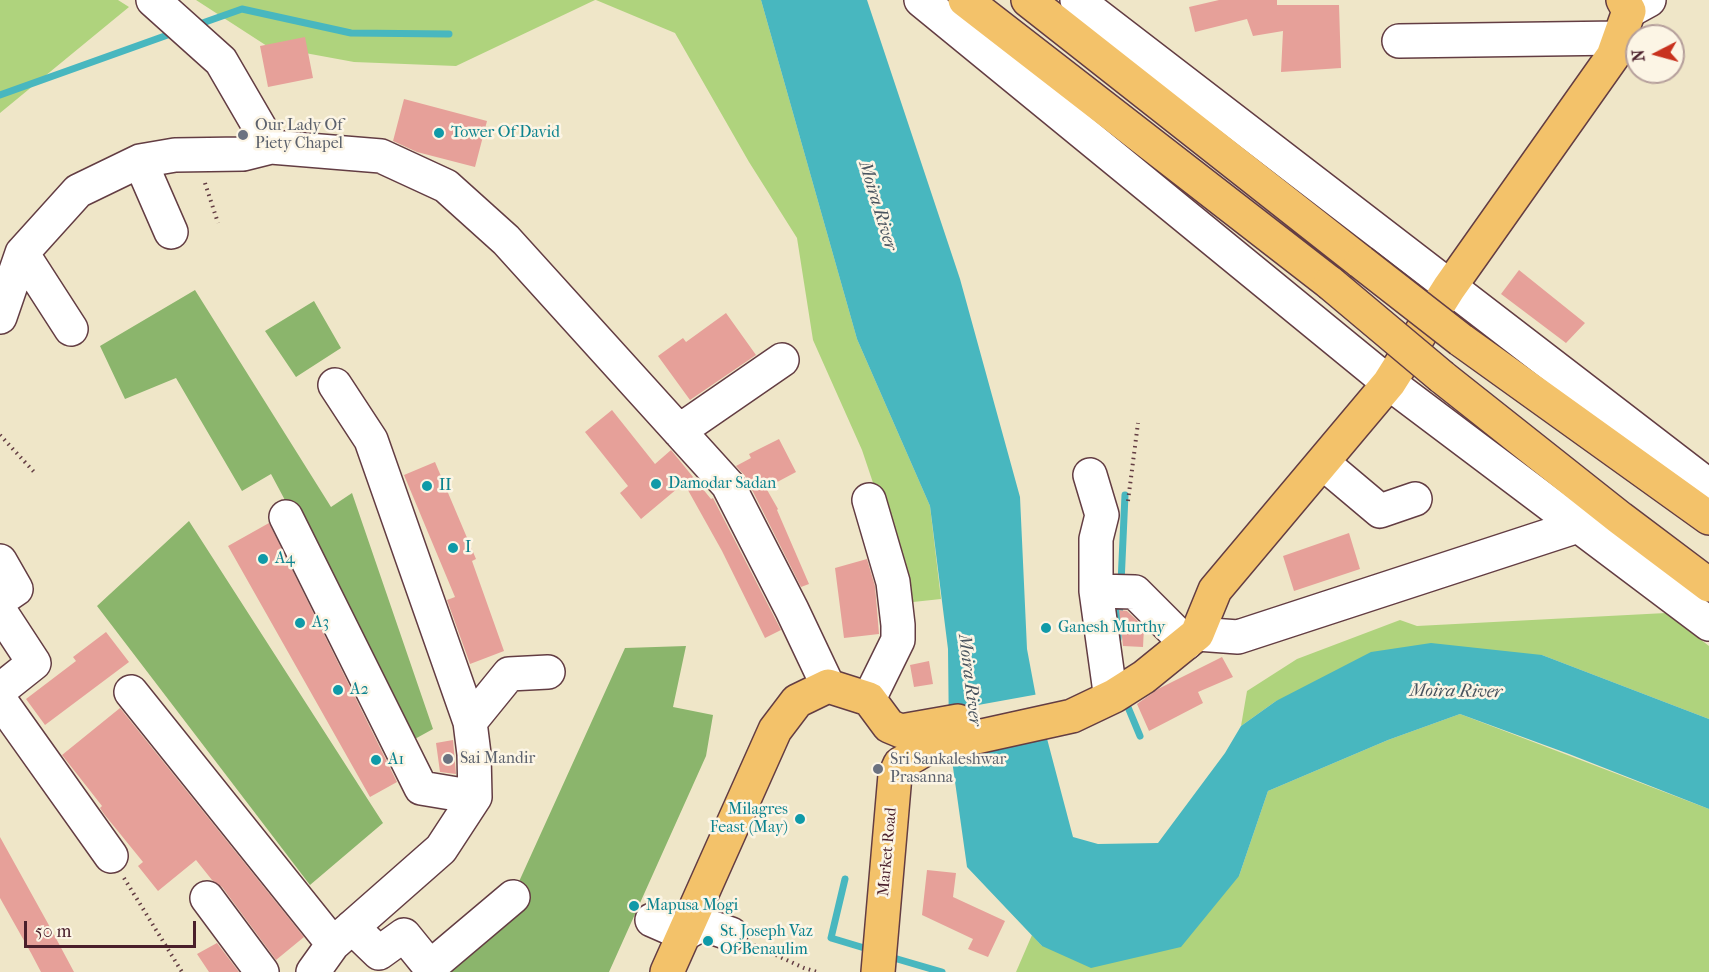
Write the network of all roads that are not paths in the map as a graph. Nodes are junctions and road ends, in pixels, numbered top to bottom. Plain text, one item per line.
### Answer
1 (153, 0) edge
2 (921, 0) edge
3 (965, 0) edge
4 (1028, 0) edge
5 (1095, 5) edge
6 (1630, 12) edge
7 (1400, 41) dead end
8 (271, 147) junction
9 (140, 161) junction
10 (171, 232) dead end
11 (22, 253) junction
12 (1449, 288) junction
13 (0, 317) edge
14 (71, 329) dead end
15 (782, 360) dead end
16 (1389, 383) junction
17 (335, 385) dead end
18 (679, 431) junction
19 (1323, 463) junction
20 (1090, 475) dead end
21 (1709, 486) edge
22 (1415, 499) dead end
23 (869, 500) dead end
24 (286, 517) dead end
25 (1709, 518) edge
26 (1578, 526) junction
27 (0, 561) edge
28 (1709, 585) edge
29 (1096, 591) junction
30 (0, 600) edge
31 (0, 611) edge
32 (1709, 624) edge
33 (1192, 639) junction
34 (548, 672) dead end
35 (1144, 677) junction
36 (1109, 685) junction
37 (828, 686) junction
38 (0, 690) edge
39 (131, 692) dead end
40 (869, 699) junction
41 (0, 700) edge
42 (1070, 707) junction
43 (470, 722) junction
44 (889, 726) junction
45 (924, 739) junction
46 (895, 775) junction
47 (475, 797) junction
48 (111, 856) road end
49 (513, 897) dead end
50 (207, 898) dead end
51 (652, 920) dead end
52 (684, 934) junction
53 (732, 934) road end
54 (342, 936) junction
55 (262, 972) edge
56 (313, 972) edge
57 (667, 972) edge
58 (878, 972) edge

1 - 8 street
2 - 16 street
3 - 28 main road, bridge
4 - 25 main road, bridge
5 - 12 street
6 - 7 street
6 - 12 main road
8 - 9 street
8 - 18 street
9 - 10 street
9 - 11 street
11 - 13 street
11 - 14 street
12 - 16 main road
12 - 21 street
15 - 18 street
16 - 19 main road
16 - 26 street
17 - 43 street
18 - 37 street
19 - 22 street
19 - 33 main road
20 - 29 street
23 - 40 street
24 - 47 street
26 - 32 street
26 - 33 street
27 - 30 street
29 - 33 street
29 - 36 street
31 - 38 street
33 - 35 main road
34 - 43 street
35 - 36 main road
35 - 42 main road
36 - 42 main road
37 - 40 main road
37 - 52 main road
39 - 54 street
40 - 44 main road
41 - 48 street
42 - 45 main road
43 - 47 street
44 - 45 main road
44 - 46 main road, Market Road
45 - 46 main road
46 - 58 main road, Market Road
47 - 54 street
49 - 54 street
50 - 55 street
51 - 52 street
52 - 53 street
52 - 57 main road
54 - 56 street

